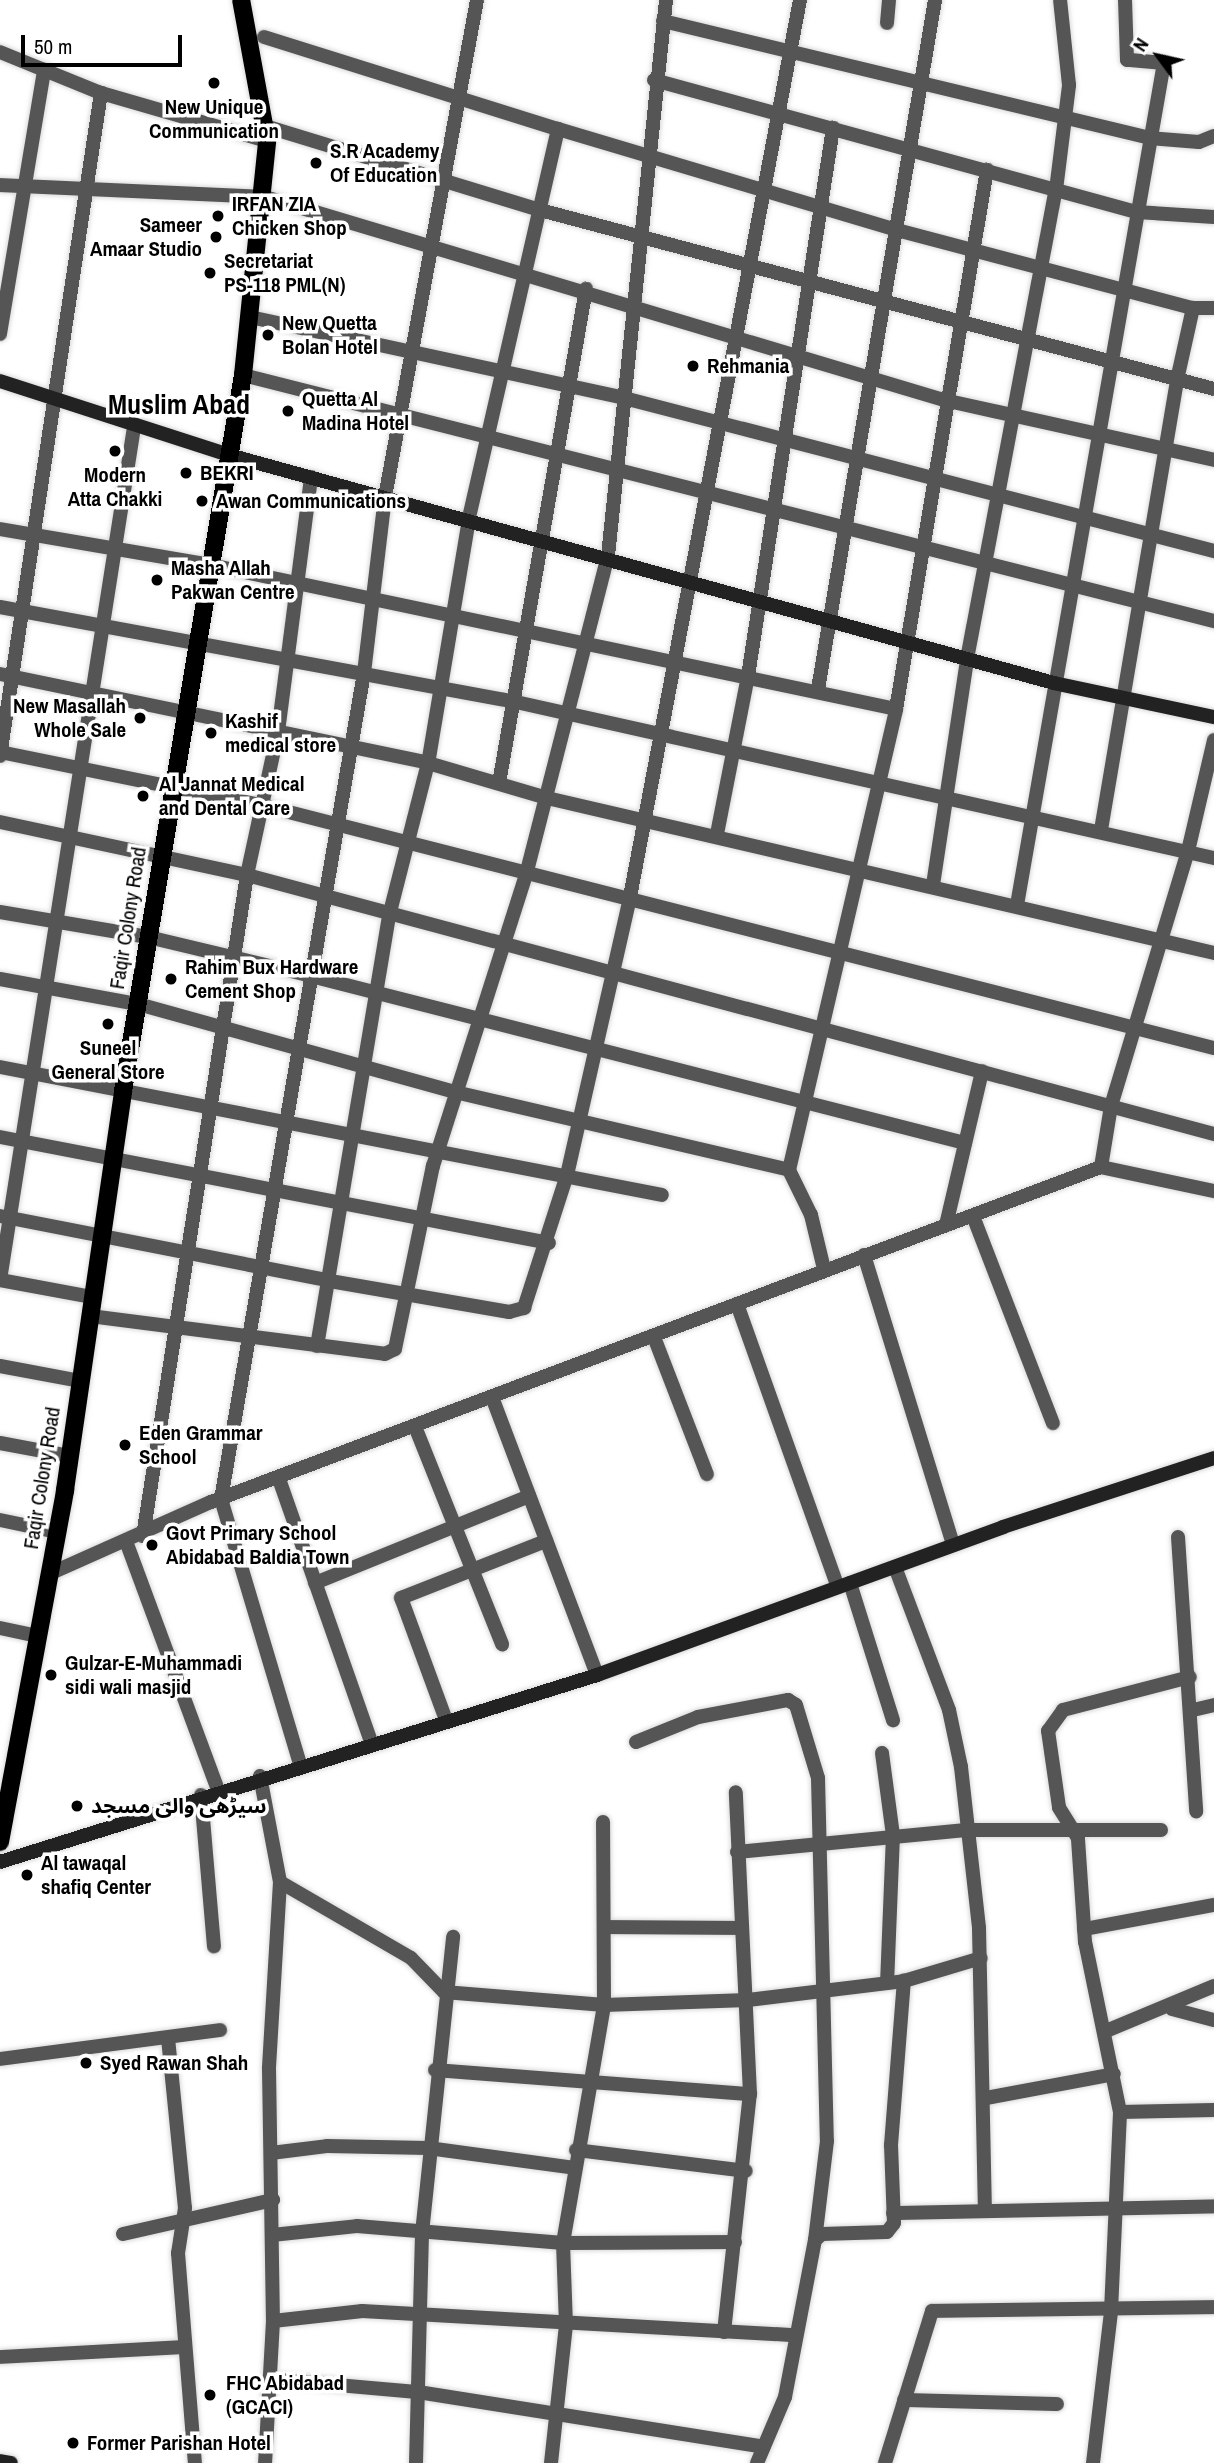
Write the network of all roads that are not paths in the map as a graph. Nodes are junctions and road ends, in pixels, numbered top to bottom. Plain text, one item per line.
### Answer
1 (241, 0) edge
2 (477, 0) edge
3 (666, 0) edge
4 (800, 0) edge
5 (889, 0) edge
6 (935, 0) edge
7 (1060, 0) edge
8 (1125, 0) edge
9 (663, 20) junction
10 (887, 23) dead end
11 (264, 37) dead end
12 (0, 52) edge
13 (791, 52) junction
14 (44, 70) junction
15 (654, 80) junction
16 (921, 83) junction
17 (101, 93) junction
18 (458, 102) junction
19 (781, 114) junction
20 (1065, 118) junction
21 (833, 128) junction
22 (558, 129) junction
23 (266, 134) junction
24 (1214, 136) edge
25 (1150, 138) junction
26 (910, 149) junction
27 (647, 156) junction
28 (987, 170) junction
29 (443, 181) junction
30 (0, 185) edge
31 (25, 186) junction
32 (88, 189) junction
33 (1056, 190) junction
34 (765, 191) junction
35 (265, 197) junction
36 (820, 208) junction
37 (540, 211) junction
38 (1136, 212) junction
39 (1214, 218) edge
40 (897, 230) junction
41 (639, 235) junction
42 (432, 244) junction
43 (972, 251) junction
44 (750, 266) junction
45 (1041, 268) junction
46 (526, 271) junction
47 (809, 281) junction
48 (586, 289) junction
49 (1122, 289) junction
50 (886, 302) junction
51 (633, 304) junction
52 (1194, 308) junction
53 (1214, 308) edge
54 (250, 317) junction
55 (959, 322) junction
56 (0, 334) edge
57 (735, 335) junction
58 (1027, 341) junction
59 (412, 352) junction
60 (796, 354) junction
61 (1110, 362) junction
62 (503, 371) junction
63 (243, 375) junction
64 (873, 378) junction
65 (1177, 380) junction
66 (0, 381) edge
67 (567, 386) junction
68 (1214, 389) edge
69 (624, 398) junction
70 (58, 400) junction
71 (944, 400) junction
72 (400, 415) junction
73 (1014, 418) junction
74 (717, 422) junction
75 (134, 427) junction
76 (488, 437) junction
77 (1099, 437) junction
78 (787, 439) junction
79 (1166, 451) junction
80 (554, 454) junction
81 (229, 455) junction
82 (860, 458) junction
83 (1214, 460) edge
84 (617, 470) junction
85 (933, 476) junction
86 (311, 477) junction
87 (704, 492) junction
88 (1000, 495) junction
89 (385, 497) junction
90 (774, 510) junction
91 (1080, 517) junction
92 (469, 519) junction
93 (846, 528) junction
94 (0, 529) edge
95 (36, 535) junction
96 (538, 538) junction
97 (1153, 538) junction
98 (921, 547) junction
99 (115, 549) junction
100 (1214, 551) edge
101 (608, 556) junction
102 (987, 564) junction
103 (211, 565) junction
104 (688, 579) junction
105 (296, 583) junction
106 (1070, 584) junction
107 (758, 599) junction
108 (373, 601) junction
109 (1142, 603) junction
110 (0, 607) edge
111 (23, 611) junction
112 (454, 619) junction
113 (833, 619) junction
114 (1214, 621) edge
115 (103, 627) junction
116 (525, 634) junction
117 (587, 641) junction
118 (906, 641) junction
119 (197, 646) junction
120 (286, 658) junction
121 (967, 659) junction
122 (672, 661) junction
123 (364, 674) junction
124 (6, 675) edge
125 (748, 676) junction
126 (1054, 683) junction
127 (442, 688) junction
128 (818, 690) junction
129 (92, 692) junction
130 (1126, 696) junction
131 (516, 702) junction
132 (897, 709) junction
133 (185, 710) junction
134 (567, 715) junction
135 (1214, 717) edge
136 (278, 732) junction
137 (658, 738) junction
138 (1214, 740) edge
139 (348, 748) junction
140 (0, 753) edge
141 (732, 755) junction
142 (428, 763) junction
143 (80, 769) junction
144 (499, 783) junction
145 (879, 787) junction
146 (173, 789) junction
147 (547, 798) junction
148 (946, 801) junction
149 (265, 806) junction
150 (1029, 817) junction
151 (646, 820) junction
152 (0, 822) edge
153 (336, 824) junction
154 (1101, 830) junction
155 (717, 834) junction
156 (70, 837) junction
157 (410, 843) junction
158 (1188, 851) junction
159 (161, 857) junction
160 (1214, 858) edge
161 (862, 867) junction
162 (527, 871) junction
163 (247, 875) junction
164 (933, 885) junction
165 (630, 897) junction
166 (321, 899) junction
167 (1017, 905) junction
168 (0, 912) edge
169 (389, 916) junction
170 (56, 922) junction
171 (148, 937) junction
172 (1161, 941) junction
173 (499, 946) junction
174 (840, 950) junction
175 (1214, 953) edge
176 (235, 958) junction
177 (307, 975) junction
178 (612, 977) junction
179 (0, 979) edge
180 (46, 987) junction
181 (378, 993) junction
182 (138, 1004) junction
183 (478, 1017) junction
184 (1135, 1028) junction
185 (822, 1029) junction
186 (224, 1030) junction
187 (596, 1046) junction
188 (1214, 1048) edge
189 (295, 1049) junction
190 (0, 1067) edge
191 (366, 1068) junction
192 (982, 1071) junction
193 (32, 1073) junction
194 (123, 1091) junction
195 (455, 1091) junction
196 (805, 1100) junction
197 (1111, 1106) junction
198 (211, 1108) junction
199 (581, 1119) junction
200 (282, 1123) junction
201 (1214, 1134) edge
202 (355, 1136) junction
203 (0, 1137) edge
204 (22, 1140) junction
205 (965, 1143) junction
206 (437, 1152) junction
207 (113, 1156) junction
208 (1101, 1167) junction
209 (789, 1170) junction
210 (201, 1174) junction
211 (567, 1175) junction
212 (273, 1188) junction
213 (1214, 1191) edge
214 (662, 1195) dead end
215 (345, 1202) junction
216 (425, 1216) junction
217 (973, 1216) junction
218 (5, 1217) edge
219 (946, 1225) junction
220 (101, 1235) junction
221 (549, 1243) junction
222 (189, 1251) junction
223 (864, 1255) junction
224 (259, 1265) junction
225 (824, 1269) junction
226 (0, 1280) edge
227 (330, 1281) junction
228 (408, 1293) junction
229 (92, 1297) junction
230 (737, 1304) junction
231 (90, 1316) junction
232 (177, 1327) junction
233 (248, 1335) junction
234 (654, 1337) junction
235 (317, 1346) junction
236 (0, 1366) edge
237 (80, 1381) junction
238 (492, 1397) junction
239 (1053, 1423) dead end
240 (416, 1429) junction
241 (0, 1443) edge
242 (69, 1456) junction
243 (1214, 1458) edge
244 (707, 1474) dead end
245 (279, 1479) junction
246 (529, 1496) junction
247 (221, 1499) junction
248 (0, 1520) edge
249 (458, 1525) junction
250 (57, 1532) junction
251 (143, 1536) junction
252 (1178, 1537) dead end
253 (546, 1541) junction
254 (127, 1544) junction
255 (953, 1545) junction
256 (895, 1567) junction
257 (475, 1571) junction
258 (49, 1574) junction
259 (315, 1583) junction
260 (844, 1585) junction
261 (0, 1628) edge
262 (38, 1636) junction
263 (502, 1644) dead end
264 (597, 1675) junction
265 (1190, 1677) junction
266 (1214, 1705) edge
267 (1193, 1710) junction
268 (446, 1720) junction
269 (893, 1720) dead end
270 (371, 1742) junction
271 (636, 1742) dead end
272 (883, 1753) dead end
273 (300, 1764) junction
274 (260, 1776) junction
275 (218, 1790) junction
276 (736, 1792) dead end
277 (201, 1795) junction
278 (1196, 1811) dead end
279 (603, 1822) dead end
280 (1075, 1829) junction
281 (966, 1830) junction
282 (1161, 1830) dead end
283 (893, 1835) junction
284 (818, 1841) junction
285 (0, 1842) edge
286 (737, 1852) junction
287 (0, 1862) edge
288 (280, 1881) junction
289 (1214, 1905) edge
290 (606, 1927) junction
291 (740, 1928) junction
292 (1084, 1929) junction
293 (453, 1937) dead end
294 (214, 1946) dead end
295 (981, 1958) junction
296 (904, 1981) junction
297 (887, 1983) junction
298 (1214, 1986) edge
299 (444, 1992) junction
300 (820, 1994) junction
301 (748, 2000) junction
302 (604, 2005) junction
303 (1172, 2009) junction
304 (1214, 2020) edge
305 (220, 2030) dead end
306 (1106, 2031) junction
307 (168, 2038) junction
308 (0, 2060) edge
309 (435, 2070) junction
310 (1114, 2074) junction
311 (592, 2083) junction
312 (750, 2094) junction
313 (986, 2098) junction
314 (1214, 2110) edge
315 (1120, 2112) junction
316 (428, 2148) junction
317 (576, 2150) junction
318 (271, 2153) junction
319 (575, 2168) junction
320 (746, 2171) junction
321 (272, 2200) junction
322 (1117, 2206) junction
323 (1214, 2206) edge
324 (985, 2207) junction
325 (893, 2213) junction
326 (181, 2219) junction
327 (422, 2233) junction
328 (123, 2234) dead end
329 (272, 2235) junction
330 (815, 2240) junction
331 (735, 2242) junction
332 (564, 2243) junction
333 (1214, 2307) edge
334 (1111, 2311) junction
335 (420, 2318) junction
336 (273, 2321) junction
337 (566, 2325) junction
338 (724, 2332) junction
339 (794, 2335) junction
340 (182, 2347) junction
341 (0, 2357) edge
342 (270, 2379) junction
343 (418, 2392) junction
344 (904, 2400) junction
345 (1057, 2404) dead end
346 (556, 2417) junction
347 (764, 2447) junction
348 (0, 2461) edge
349 (11, 2463) edge
350 (195, 2463) edge
351 (265, 2463) edge
352 (416, 2463) edge
353 (551, 2463) edge
354 (757, 2463) edge
355 (885, 2463) edge
356 (1093, 2463) edge

1 - 23 main road, Faqir Colony Road
2 - 18 street
3 - 9 street
4 - 13 street
5 - 10 street
6 - 16 street
7 - 20 street
8 - 25 street
9 - 13 street
9 - 15 street
11 - 18 street
12 - 14 street
13 - 16 street
13 - 19 street
14 - 17 street
14 - 31 street
15 - 19 street
15 - 27 street
16 - 20 street
16 - 26 street
17 - 23 street
17 - 32 street
18 - 22 street
18 - 29 street
19 - 21 street
19 - 34 street
20 - 25 street
20 - 33 street
21 - 26 street
21 - 36 street
22 - 27 street
22 - 37 street
23 - 29 street
23 - 35 main road, Faqir Colony Road
24 - 25 street
25 - 38 street
26 - 28 street
26 - 40 street
27 - 34 street
27 - 41 street
28 - 33 street
28 - 43 street
29 - 37 street
29 - 42 street
30 - 31 street
31 - 32 street
31 - 56 street
32 - 35 street
32 - 70 street
33 - 38 street
33 - 45 street
34 - 36 street
34 - 44 street
35 - 42 street
35 - 54 main road, Faqir Colony Road
36 - 40 street
36 - 47 street
37 - 41 street
37 - 46 street
38 - 39 street
38 - 49 street
40 - 43 street
40 - 50 street
41 - 44 street
41 - 51 street
42 - 46 street
42 - 59 street
43 - 45 street
43 - 55 street
44 - 47 street
44 - 57 street
45 - 49 street
45 - 58 street
46 - 48 street
46 - 62 street
47 - 50 street
47 - 60 street
48 - 51 street
48 - 67 street
49 - 52 street
49 - 61 street
50 - 55 street
50 - 64 street
51 - 57 street
51 - 69 street
52 - 53 street
52 - 65 street
54 - 59 street
54 - 63 main road, Faqir Colony Road
55 - 58 street
55 - 71 street
57 - 60 street
57 - 74 street
58 - 61 street
58 - 73 street
59 - 62 street
59 - 72 street
60 - 64 street
60 - 78 street
61 - 65 street
61 - 77 street
62 - 67 street
62 - 76 street
63 - 72 street
63 - 81 main road, Faqir Colony Road
64 - 71 street
64 - 82 street
65 - 68 street
65 - 79 street
66 - 70 main road
67 - 69 street
67 - 80 street
69 - 74 street
69 - 84 street
70 - 75 main road
70 - 95 street
71 - 73 street
71 - 85 street
72 - 76 street
72 - 89 street
73 - 77 street
73 - 88 street
74 - 78 street
74 - 87 street
75 - 81 main road
75 - 99 street
76 - 80 street
76 - 92 street
77 - 79 street
77 - 91 street
78 - 82 street
78 - 90 street
79 - 83 street
79 - 97 street
80 - 84 street
80 - 96 street
81 - 86 main road
81 - 103 main road, Faqir Colony Road
82 - 85 street
82 - 93 street
84 - 87 street
84 - 101 street
85 - 88 street
85 - 98 street
86 - 89 main road
86 - 105 street
87 - 90 street
87 - 104 street
88 - 91 street
88 - 102 street
89 - 92 main road
89 - 108 street
90 - 93 street
90 - 107 street
91 - 97 street
91 - 106 street
92 - 96 main road
92 - 112 street
93 - 98 street
93 - 113 street
94 - 95 street
95 - 99 street
95 - 111 street
96 - 101 main road
96 - 116 street
97 - 100 street
97 - 109 street
98 - 102 street
98 - 118 street
99 - 103 street
99 - 115 street
101 - 104 main road
101 - 117 street
102 - 106 street
102 - 121 street
103 - 105 street
103 - 119 main road, Faqir Colony Road
104 - 107 main road
104 - 122 street
105 - 108 street
105 - 120 street
106 - 109 street
106 - 126 street
107 - 113 main road
107 - 125 street
108 - 112 street
108 - 123 street
109 - 114 street
109 - 130 street
110 - 111 street
111 - 115 street
111 - 124 street
112 - 116 street
112 - 127 street
113 - 118 main road
113 - 128 street
115 - 119 street
115 - 129 street
116 - 117 street
116 - 131 street
117 - 122 street
117 - 134 street
118 - 121 main road
118 - 132 street
119 - 120 street
119 - 133 main road, Faqir Colony Road
120 - 123 street
120 - 136 street
121 - 126 main road
121 - 148 street
122 - 125 street
122 - 137 street
123 - 127 street
123 - 139 street
124 - 129 street
124 - 140 street
125 - 128 street
125 - 141 street
126 - 130 main road
126 - 150 street
127 - 131 street
127 - 142 street
128 - 132 street
129 - 133 street
129 - 143 street
130 - 135 main road
130 - 154 street
131 - 134 street
131 - 144 street
132 - 145 street
133 - 136 street
133 - 146 main road, Faqir Colony Road
134 - 137 street
134 - 147 street
136 - 139 street
136 - 149 street
137 - 141 street
137 - 151 street
138 - 158 street
139 - 142 street
139 - 153 street
140 - 143 street
141 - 145 street
141 - 155 street
142 - 144 street
142 - 157 street
143 - 146 street
143 - 156 street
144 - 147 street
145 - 148 street
145 - 161 street
146 - 149 street
146 - 159 main road, Faqir Colony Road
147 - 151 street
147 - 162 street
148 - 150 street
148 - 164 street
149 - 153 street
149 - 163 street
150 - 154 street
150 - 167 street
151 - 155 street
151 - 165 street
152 - 156 street
153 - 157 street
153 - 166 street
154 - 158 street
155 - 161 street
156 - 159 street
156 - 170 street
157 - 162 street
157 - 169 street
158 - 160 street
158 - 172 street
159 - 163 street
159 - 171 main road, Faqir Colony Road
161 - 164 street
161 - 174 street
162 - 165 street
162 - 173 street
163 - 166 street
163 - 176 street
164 - 167 street
165 - 174 street
165 - 178 street
166 - 169 street
166 - 177 street
167 - 172 street
168 - 170 street
169 - 173 street
169 - 181 street
170 - 171 street
170 - 180 street
171 - 176 street
171 - 182 main road, Faqir Colony Road
172 - 175 street
172 - 184 street
173 - 178 street
173 - 183 street
174 - 184 street
174 - 185 street
176 - 177 street
176 - 186 street
177 - 181 street
177 - 189 street
178 - 185 street
178 - 187 street
179 - 180 street
180 - 182 street
180 - 193 street
181 - 183 street
181 - 191 street
182 - 186 street
182 - 194 main road, Faqir Colony Road
183 - 187 street
183 - 195 street
184 - 188 street
184 - 197 street
185 - 192 street
185 - 196 street
186 - 189 street
186 - 198 street
187 - 196 street
187 - 199 street
189 - 191 street
189 - 200 street
190 - 193 street
191 - 195 street
191 - 202 street
192 - 197 street
192 - 205 street
193 - 194 street
193 - 204 street
194 - 198 street
194 - 207 main road, Faqir Colony Road
195 - 199 street
195 - 206 street
196 - 205 street
196 - 209 street
197 - 201 street
197 - 208 street
198 - 200 street
198 - 210 street
199 - 209 street
199 - 211 street
200 - 202 street
200 - 212 street
202 - 206 street
202 - 215 street
203 - 204 street
204 - 207 street
204 - 218 street
205 - 219 street
206 - 211 street
206 - 216 street
207 - 210 street
207 - 220 main road, Faqir Colony Road
208 - 213 street
208 - 217 street
209 - 225 street
210 - 212 street
210 - 222 street
211 - 214 street
211 - 221 street
212 - 215 street
212 - 224 street
215 - 216 street
215 - 227 street
216 - 221 street
216 - 228 street
217 - 219 street
217 - 239 street
218 - 220 street
218 - 226 street
219 - 223 street
220 - 222 street
220 - 229 main road, Faqir Colony Road
221 - 228 street
222 - 224 street
222 - 232 street
223 - 225 street
223 - 255 street
224 - 227 street
224 - 233 street
225 - 230 street
226 - 229 street
227 - 228 street
227 - 235 street
228 - 235 street
229 - 231 main road, Faqir Colony Road
230 - 234 street
230 - 260 street
231 - 232 street
231 - 237 main road, Faqir Colony Road
232 - 233 street
232 - 251 street
233 - 235 street
233 - 247 street
234 - 238 street
234 - 244 street
236 - 237 street
237 - 242 main road, Faqir Colony Road
238 - 240 street
238 - 246 street
240 - 245 street
240 - 249 street
241 - 242 street
242 - 250 main road, Faqir Colony Road
243 - 255 main road
245 - 247 street
245 - 259 street
246 - 249 street
246 - 253 street
247 - 251 street
247 - 273 street
248 - 250 street
249 - 257 street
249 - 259 street
250 - 258 main road, Faqir Colony Road
251 - 254 street
252 - 265 street
253 - 257 street
253 - 264 street
254 - 258 street
254 - 275 street
255 - 256 main road
256 - 260 main road
256 - 281 street
257 - 263 street
257 - 268 street
258 - 262 main road, Faqir Colony Road
259 - 270 street
260 - 264 main road
260 - 269 street
261 - 262 street
262 - 285 main road, Faqir Colony Road
264 - 268 main road
265 - 267 street
265 - 280 street
266 - 267 street
267 - 278 street
268 - 270 main road
270 - 273 main road
271 - 284 street
272 - 283 street
273 - 274 main road
274 - 275 main road
274 - 288 street
275 - 277 main road
276 - 286 street
277 - 287 main road
277 - 294 street
279 - 290 street
280 - 281 street
280 - 282 street
280 - 292 street
281 - 283 street
281 - 295 street
283 - 284 street
283 - 297 street
284 - 286 street
284 - 300 street
286 - 291 street
288 - 299 street
288 - 318 street
289 - 292 street
290 - 291 street
290 - 302 street
291 - 301 street
292 - 306 street
293 - 299 street
295 - 296 street
295 - 313 street
296 - 297 street
296 - 325 street
297 - 300 street
298 - 303 street
299 - 302 street
299 - 309 street
300 - 301 street
300 - 330 street
301 - 302 street
301 - 312 street
302 - 311 street
303 - 304 street
303 - 306 street
305 - 307 street
306 - 310 street
307 - 308 street
307 - 326 street
309 - 311 street
309 - 316 street
310 - 313 street
310 - 315 street
311 - 312 street
311 - 317 street
312 - 320 street
313 - 324 street
314 - 315 street
315 - 322 street
316 - 318 street
316 - 319 street
316 - 327 street
317 - 319 street
317 - 320 street
318 - 321 street
319 - 332 street
320 - 331 street
321 - 326 street
321 - 329 street
322 - 323 street
322 - 324 street
322 - 334 street
324 - 325 street
325 - 330 street
326 - 328 street
326 - 340 street
327 - 329 street
327 - 332 street
327 - 335 street
329 - 336 street
330 - 339 street
331 - 332 street
331 - 338 street
332 - 337 street
333 - 334 street
334 - 344 street
334 - 356 street
335 - 336 street
335 - 337 street
335 - 343 street
336 - 342 street
337 - 338 street
337 - 346 street
338 - 339 street
339 - 347 street
340 - 341 street
340 - 350 street
342 - 343 street
342 - 351 street
343 - 346 street
343 - 352 street
344 - 345 street
344 - 355 street
346 - 347 street
346 - 353 street
347 - 354 street
348 - 349 main road

